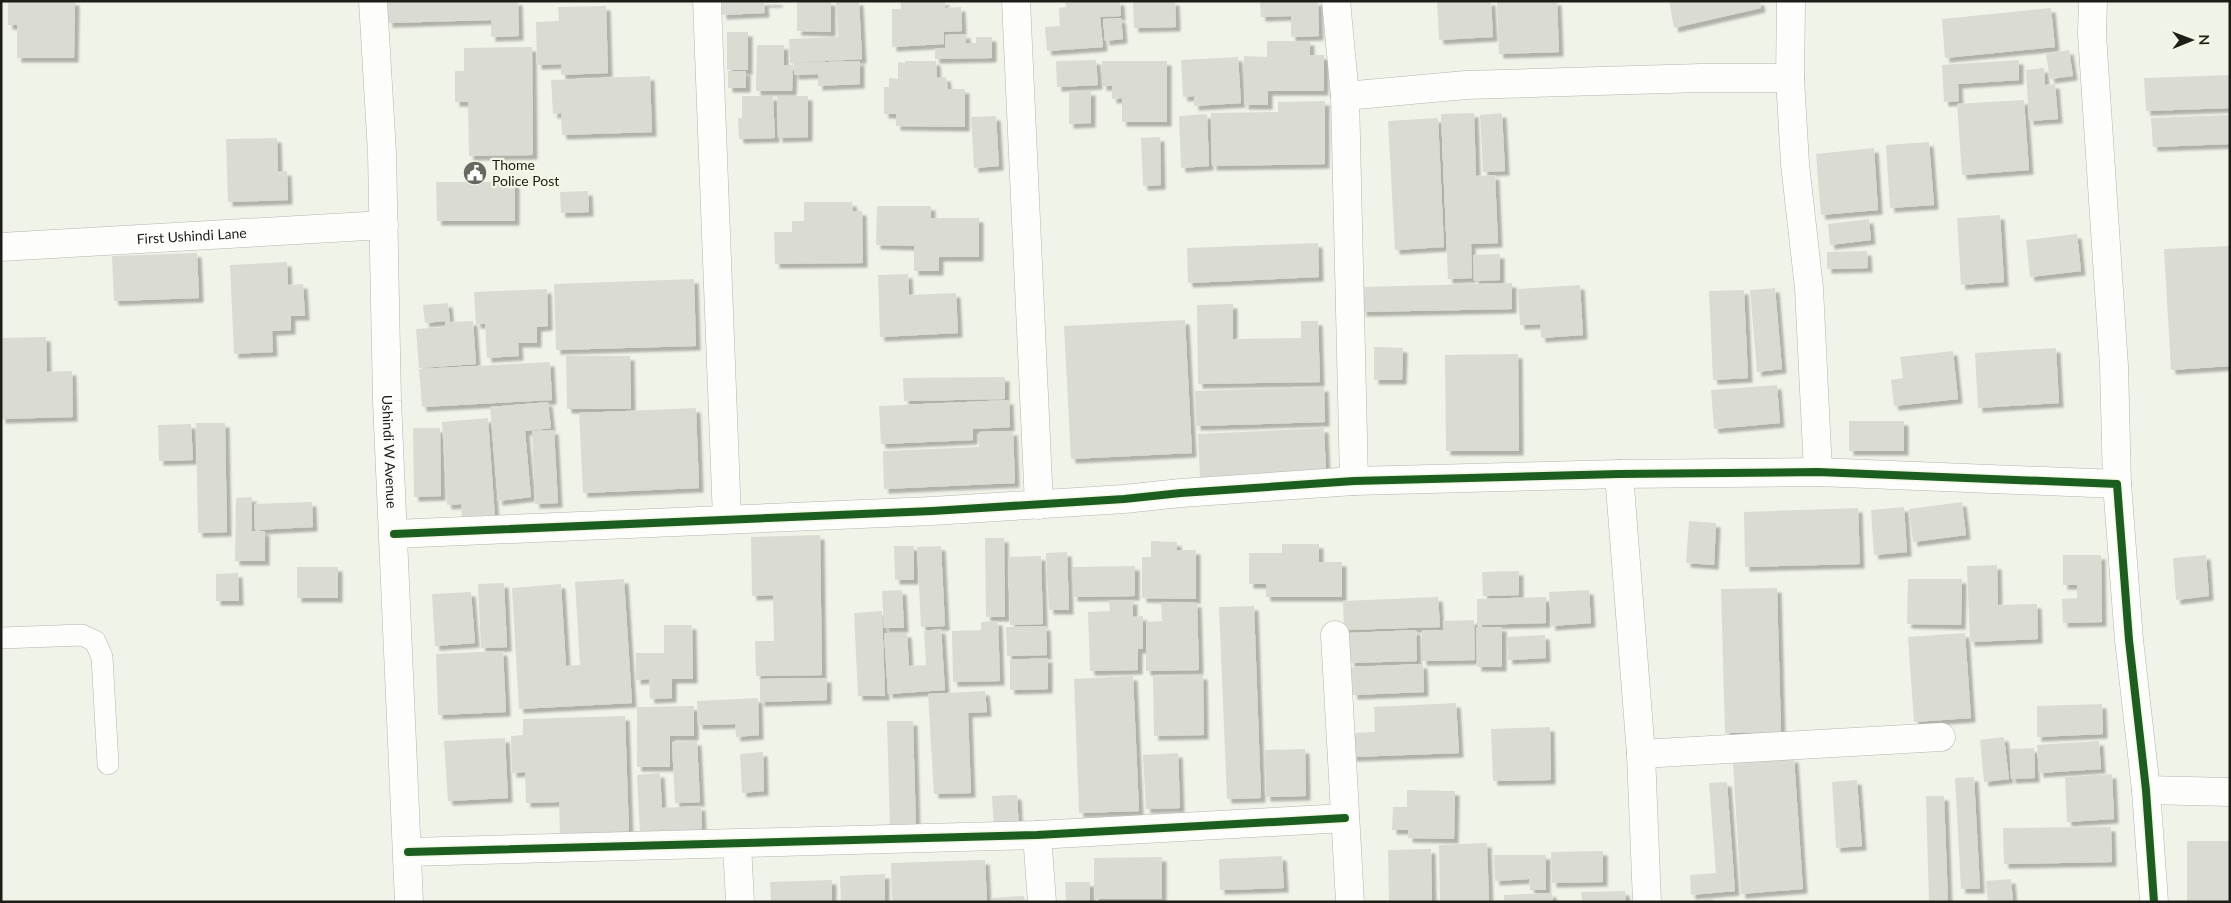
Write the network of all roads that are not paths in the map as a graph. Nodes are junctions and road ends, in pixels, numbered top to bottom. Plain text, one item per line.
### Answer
1 (373, 1) edge
2 (707, 1) edge
3 (1016, 1) edge
4 (1336, 1) edge
5 (1791, 1) edge
6 (2094, 1) edge
7 (1790, 78) junction
8 (1345, 96) junction
9 (384, 225) junction
10 (1, 247) edge
11 (1818, 472) junction
12 (1619, 474) junction
13 (1354, 480) junction
14 (2117, 484) junction
15 (1039, 505) junction
16 (727, 519) junction
17 (394, 534) junction
18 (1335, 635) dead end
19 (1, 638) edge
20 (1941, 737) dead end
21 (1640, 754) junction
22 (108, 764) dead end
23 (2146, 790) junction
24 (2230, 792) edge
25 (1345, 818) junction
26 (1037, 835) junction
27 (738, 844) junction
28 (408, 852) junction
29 (410, 902) edge
30 (740, 902) edge
31 (1042, 902) edge
32 (1350, 902) edge
33 (1647, 902) edge
34 (2154, 902) edge

1 - 9 street, Ushindi W Avenue
2 - 16 street
3 - 15 street
4 - 8 street
5 - 7 street
6 - 14 street
7 - 8 street
7 - 11 street
8 - 13 street
9 - 10 street, First Ushindi Lane
9 - 17 street, Ushindi W Avenue
11 - 12 street
11 - 14 street
12 - 13 street
12 - 21 street
13 - 15 street
14 - 23 street
15 - 16 street
16 - 17 street
17 - 28 street, Ushindi W Avenue
18 - 25 street
19 - 22 lane
20 - 21 street
21 - 33 street
23 - 24 street
23 - 34 street
25 - 26 street
25 - 32 street
26 - 27 street
26 - 31 street
27 - 28 street
27 - 30 street
28 - 29 street, Ushindi W Avenue

